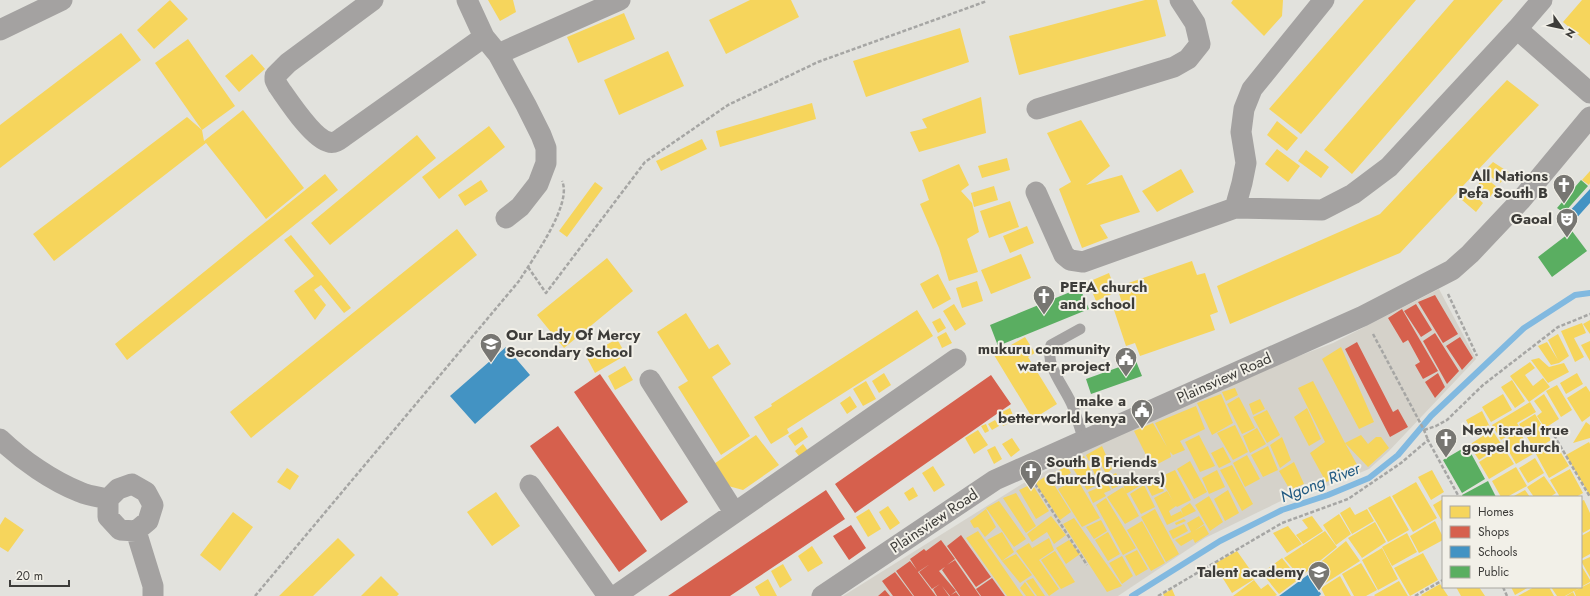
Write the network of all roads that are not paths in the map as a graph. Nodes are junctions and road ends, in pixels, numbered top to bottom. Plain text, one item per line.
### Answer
1 (62, 0) edge
2 (373, 0) edge
3 (467, 0) edge
4 (620, 0) edge
5 (1180, 0) edge
6 (1324, 0) edge
7 (1542, 0) edge
8 (1517, 29) junction
9 (0, 30) edge
10 (484, 37) junction
11 (498, 54) junction
12 (1590, 93) edge
13 (1037, 108) dead end
14 (1590, 117) edge
15 (1036, 192) dead end
16 (1235, 208) junction
17 (506, 218) dead end
18 (1080, 329) dead end
19 (956, 359) dead end
20 (650, 380) dead end
21 (0, 439) edge
22 (1084, 440) junction
23 (530, 485) dead end
24 (108, 499) junction
25 (734, 512) junction
26 (136, 531) junction
27 (153, 596) edge
28 (608, 596) edge
29 (615, 596) edge
30 (822, 596) edge

1 - 9 street
2 - 10 street
3 - 10 street
4 - 11 street
5 - 13 street
6 - 16 street
7 - 8 street
8 - 12 street
8 - 16 street
10 - 11 street
11 - 17 street
14 - 22 street, Plainsview Road
15 - 16 street
18 - 22 lane
19 - 25 street
20 - 25 street
21 - 24 street
22 - 30 street, Plainsview Road
23 - 28 street
24 - 26 street
24 - 26 street
25 - 29 street
26 - 27 street

